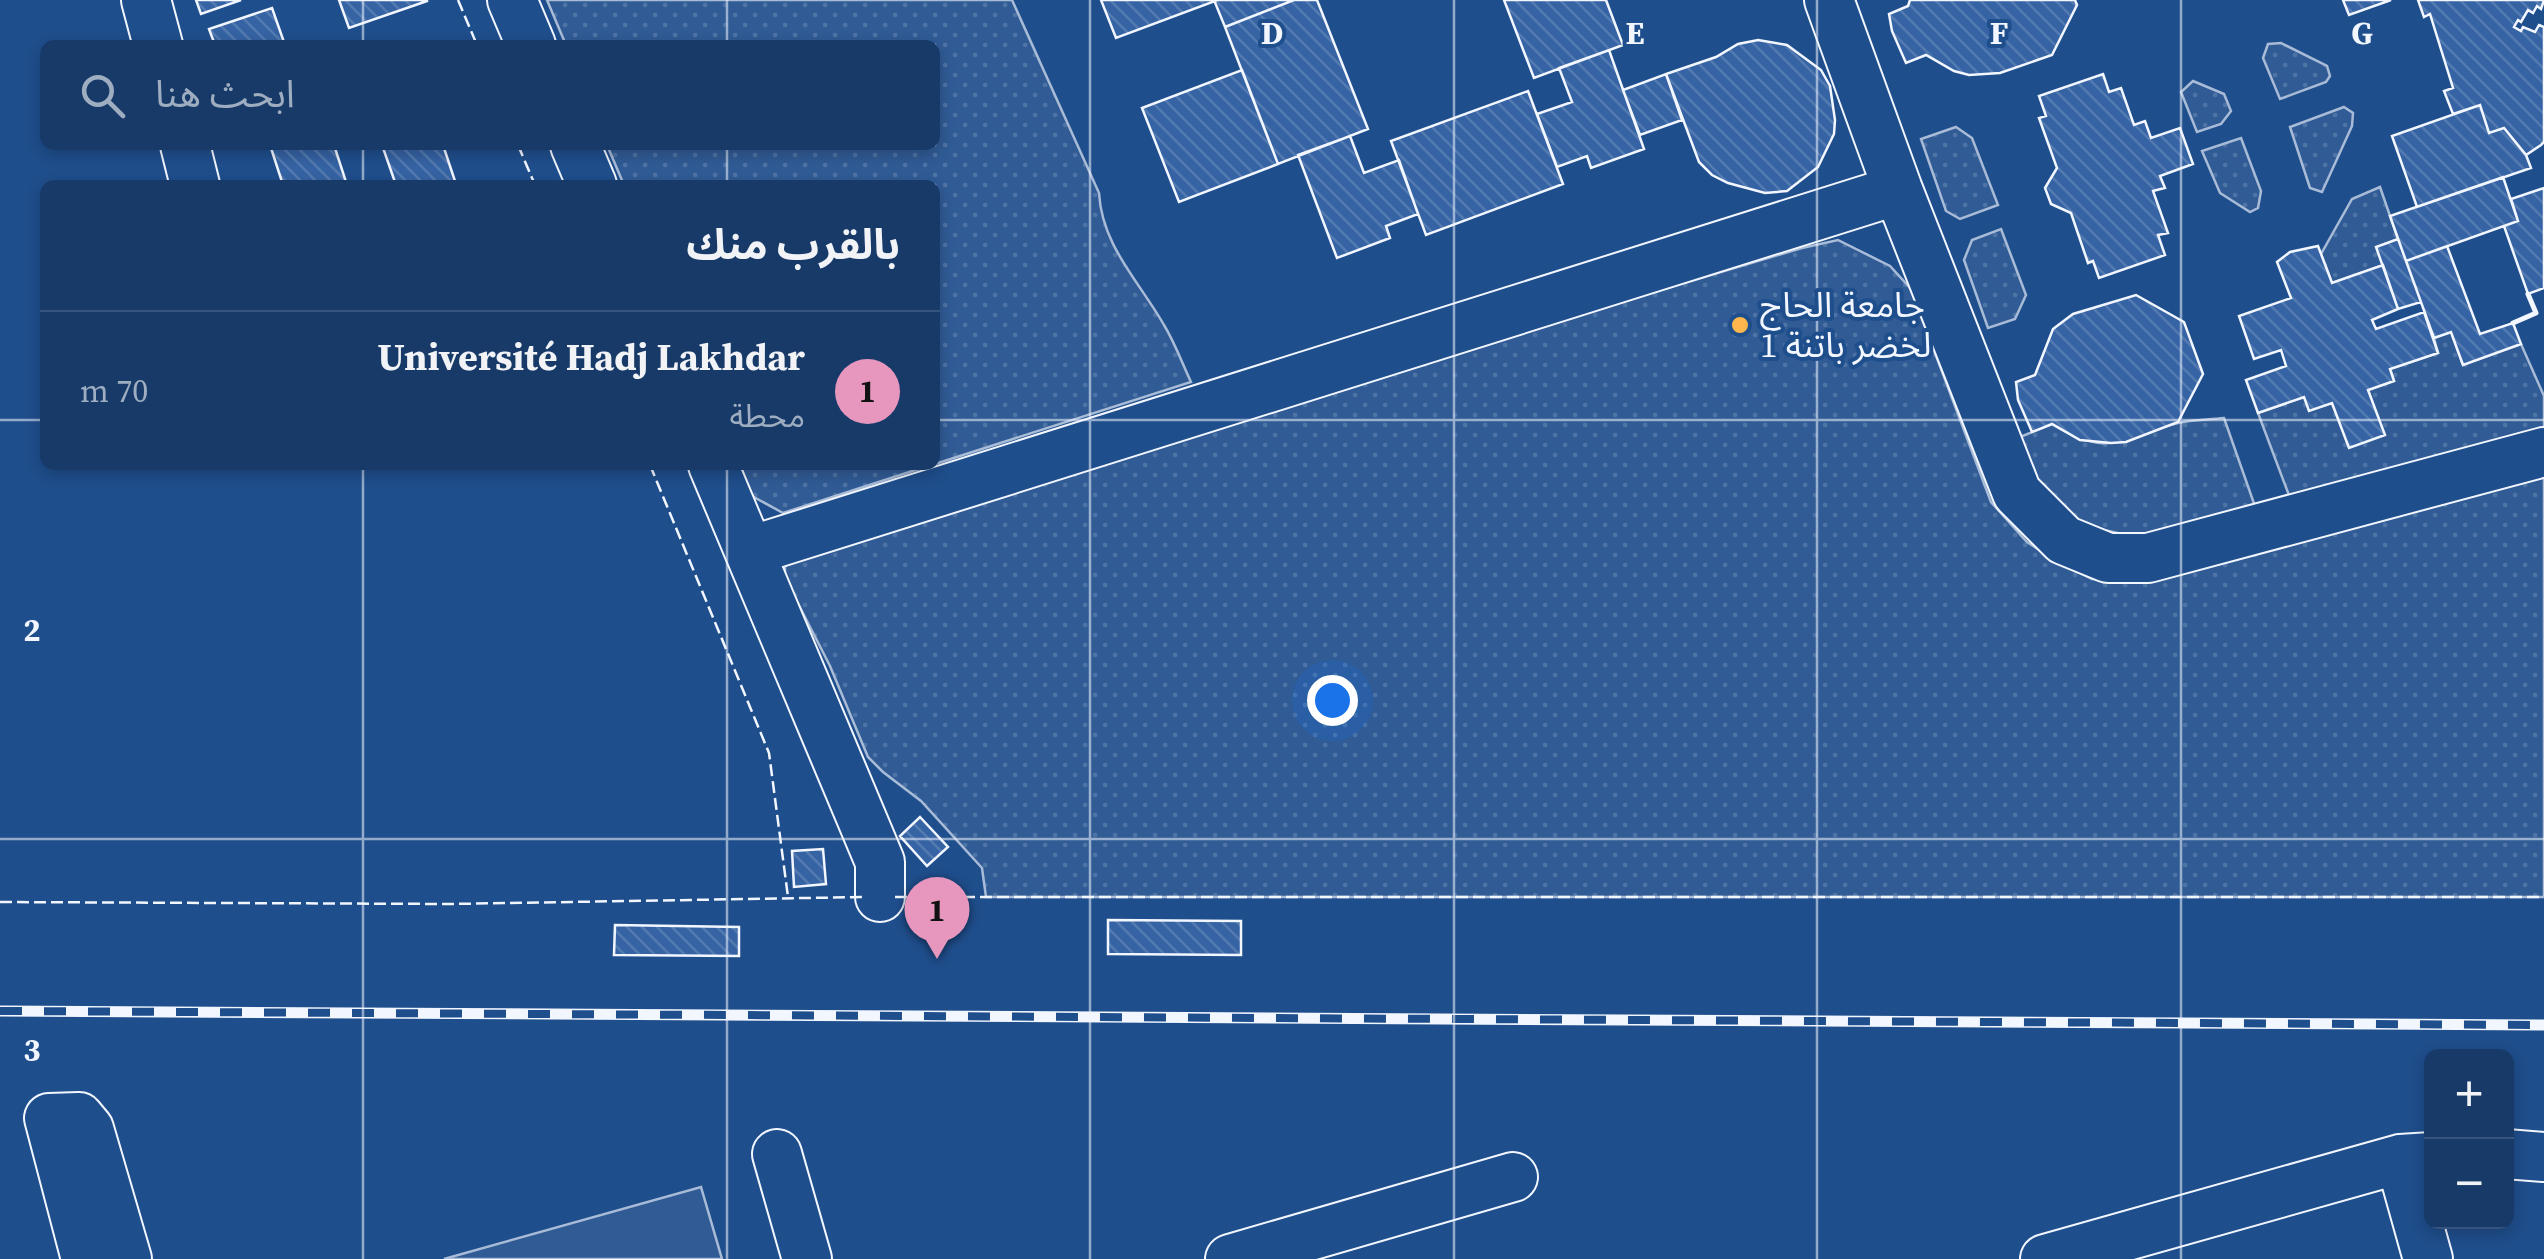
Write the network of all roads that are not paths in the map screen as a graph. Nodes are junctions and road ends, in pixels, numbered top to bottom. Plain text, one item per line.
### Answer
1 (146, 0) edge
2 (512, 0) edge
3 (1829, 0) edge
4 (157, 40) edge
5 (530, 40) edge
6 (185, 150) edge
7 (577, 150) edge
8 (193, 180) edge
9 (590, 180) edge
10 (1898, 190) junction
11 (2544, 452) edge
12 (715, 470) edge
13 (750, 551) junction
14 (880, 897) dead end
15 (777, 1154) dead end
16 (2514, 1155) edge
17 (2544, 1157) edge
18 (2416, 1158) edge
19 (1513, 1177) dead end
20 (2130, 1247) edge
21 (86, 1259) edge
22 (126, 1259) edge
23 (807, 1259) edge
24 (1230, 1259) edge
25 (2045, 1259) edge
26 (2428, 1259) edge

1 - 4 street
2 - 5 street
3 - 10 street
6 - 8 street
7 - 9 street
10 - 11 street
10 - 13 street
12 - 13 street
13 - 14 street
15 - 23 street
16 - 17 street
18 - 20 street
18 - 26 street
19 - 24 street
20 - 25 street
21 - 22 street

